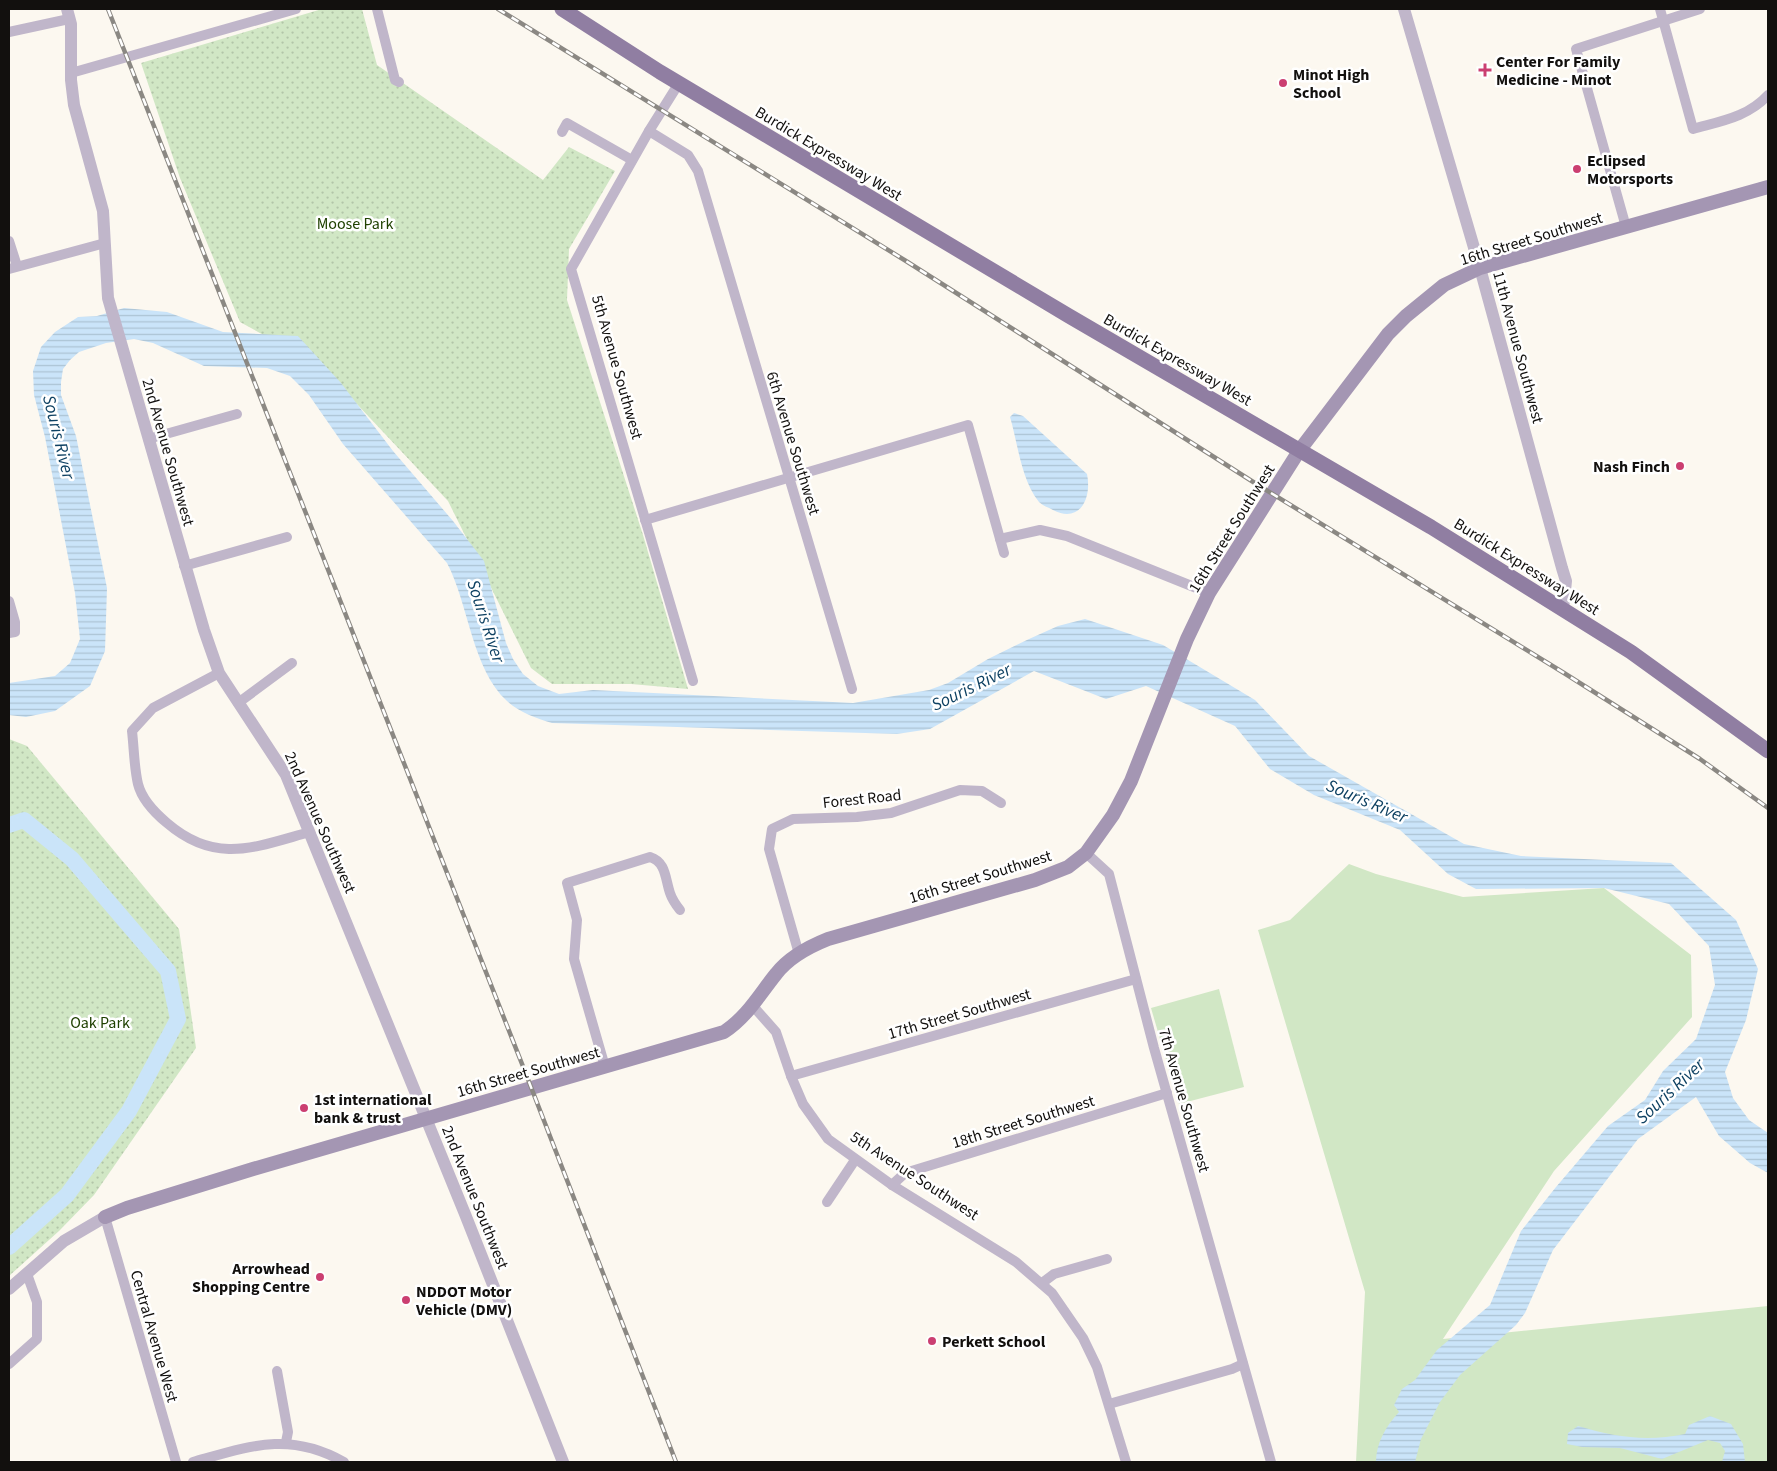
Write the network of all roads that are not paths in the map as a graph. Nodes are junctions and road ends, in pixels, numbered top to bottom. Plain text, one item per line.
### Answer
1 (296, 9) edge
2 (377, 9) edge
3 (562, 9) edge
4 (1404, 9) edge
5 (1660, 9) edge
6 (1700, 9) edge
7 (68, 14) edge
8 (1663, 22) junction
9 (9, 32) edge
10 (71, 73) junction
11 (398, 82) dead end
12 (679, 83) junction
13 (1768, 95) edge
14 (649, 131) junction
15 (562, 132) dead end
16 (632, 160) junction
17 (1768, 187) edge
18 (1626, 227) junction
19 (9, 241) edge
20 (105, 243) junction
21 (13, 268) edge
22 (1480, 268) junction
23 (237, 414) dead end
24 (148, 439) junction
25 (1299, 452) junction
26 (788, 477) junction
27 (645, 520) junction
28 (287, 537) dead end
29 (1000, 539) junction
30 (1004, 553) dead end
31 (184, 566) junction
32 (1209, 593) junction
33 (9, 601) edge
34 (1563, 609) junction
35 (9, 633) edge
36 (292, 662) dead end
37 (219, 673) junction
38 (693, 682) dead end
39 (852, 689) dead end
40 (238, 703) junction
41 (1768, 751) edge
42 (1001, 803) dead end
43 (310, 832) junction
44 (1086, 853) junction
45 (680, 910) dead end
46 (799, 954) junction
47 (1136, 979) junction
48 (753, 1006) junction
49 (605, 1067) junction
50 (791, 1076) junction
51 (1167, 1093) junction
52 (426, 1118) junction
53 (855, 1160) junction
54 (892, 1185) junction
55 (827, 1202) dead end
56 (105, 1217) junction
57 (1107, 1259) dead end
58 (26, 1274) junction
59 (1042, 1283) junction
60 (9, 1289) edge
61 (9, 1364) edge
62 (1243, 1364) junction
63 (277, 1371) dead end
64 (1109, 1404) junction
65 (286, 1442) junction
66 (176, 1462) edge
67 (193, 1462) edge
68 (344, 1462) edge
69 (563, 1462) edge
70 (1126, 1462) edge
71 (1271, 1462) edge

1 - 10 street
2 - 11 street
3 - 12 main road, Burdick Expressway West
4 - 22 street, 11th Avenue Southwest
5 - 8 street
6 - 8 street
7 - 9 street
7 - 10 street, 2nd Avenue Southwest
8 - 13 street
8 - 18 street
10 - 20 street, 2nd Avenue Southwest
12 - 14 street, 5th Avenue Southwest
12 - 25 main road, Burdick Expressway West
14 - 16 street, 5th Avenue Southwest
14 - 26 street, 6th Avenue Southwest
15 - 16 street
16 - 27 street, 5th Avenue Southwest
17 - 18 main road, 16th Street Southwest
18 - 22 main road, 16th Street Southwest
19 - 21 street
20 - 21 street
20 - 24 street, 2nd Avenue Southwest
22 - 25 main road, 16th Street Southwest
22 - 34 street, 11th Avenue Southwest
23 - 24 street
24 - 31 street, 2nd Avenue Southwest
25 - 32 main road, 16th Street Southwest
25 - 34 main road, Burdick Expressway West
26 - 27 street
26 - 29 street
26 - 39 street, 6th Avenue Southwest
27 - 38 street, 5th Avenue Southwest
28 - 31 street
29 - 30 street
29 - 32 street
31 - 37 street, 2nd Avenue Southwest
32 - 44 main road, 16th Street Southwest
33 - 35 street
34 - 41 main road, Burdick Expressway West
36 - 40 street
37 - 40 street, 2nd Avenue Southwest
37 - 43 street
40 - 43 street, 2nd Avenue Southwest
42 - 46 street, Forest Road
43 - 52 street, 2nd Avenue Southwest
44 - 46 main road, 16th Street Southwest
44 - 47 street, 7th Avenue Southwest
45 - 49 street
46 - 48 main road
47 - 50 street, 17th Street Southwest
47 - 51 street, 7th Avenue Southwest
48 - 49 main road, 16th Street Southwest
48 - 50 street, 5th Avenue Southwest
49 - 52 main road, 16th Street Southwest
50 - 53 street, 5th Avenue Southwest
51 - 54 street, 18th Street Southwest
51 - 62 street, 7th Avenue Southwest
52 - 56 main road, 16th Street Southwest
52 - 69 street, 2nd Avenue Southwest
53 - 54 street, 5th Avenue Southwest
53 - 55 street
54 - 59 street, 5th Avenue Southwest
56 - 58 street
56 - 66 street, Central Avenue West
57 - 59 street
58 - 60 street
58 - 61 street
59 - 64 street, 5th Avenue Southwest
62 - 64 street
62 - 71 street, 7th Avenue Southwest
63 - 65 street
64 - 70 street, 5th Avenue Southwest
65 - 67 street
65 - 68 street

